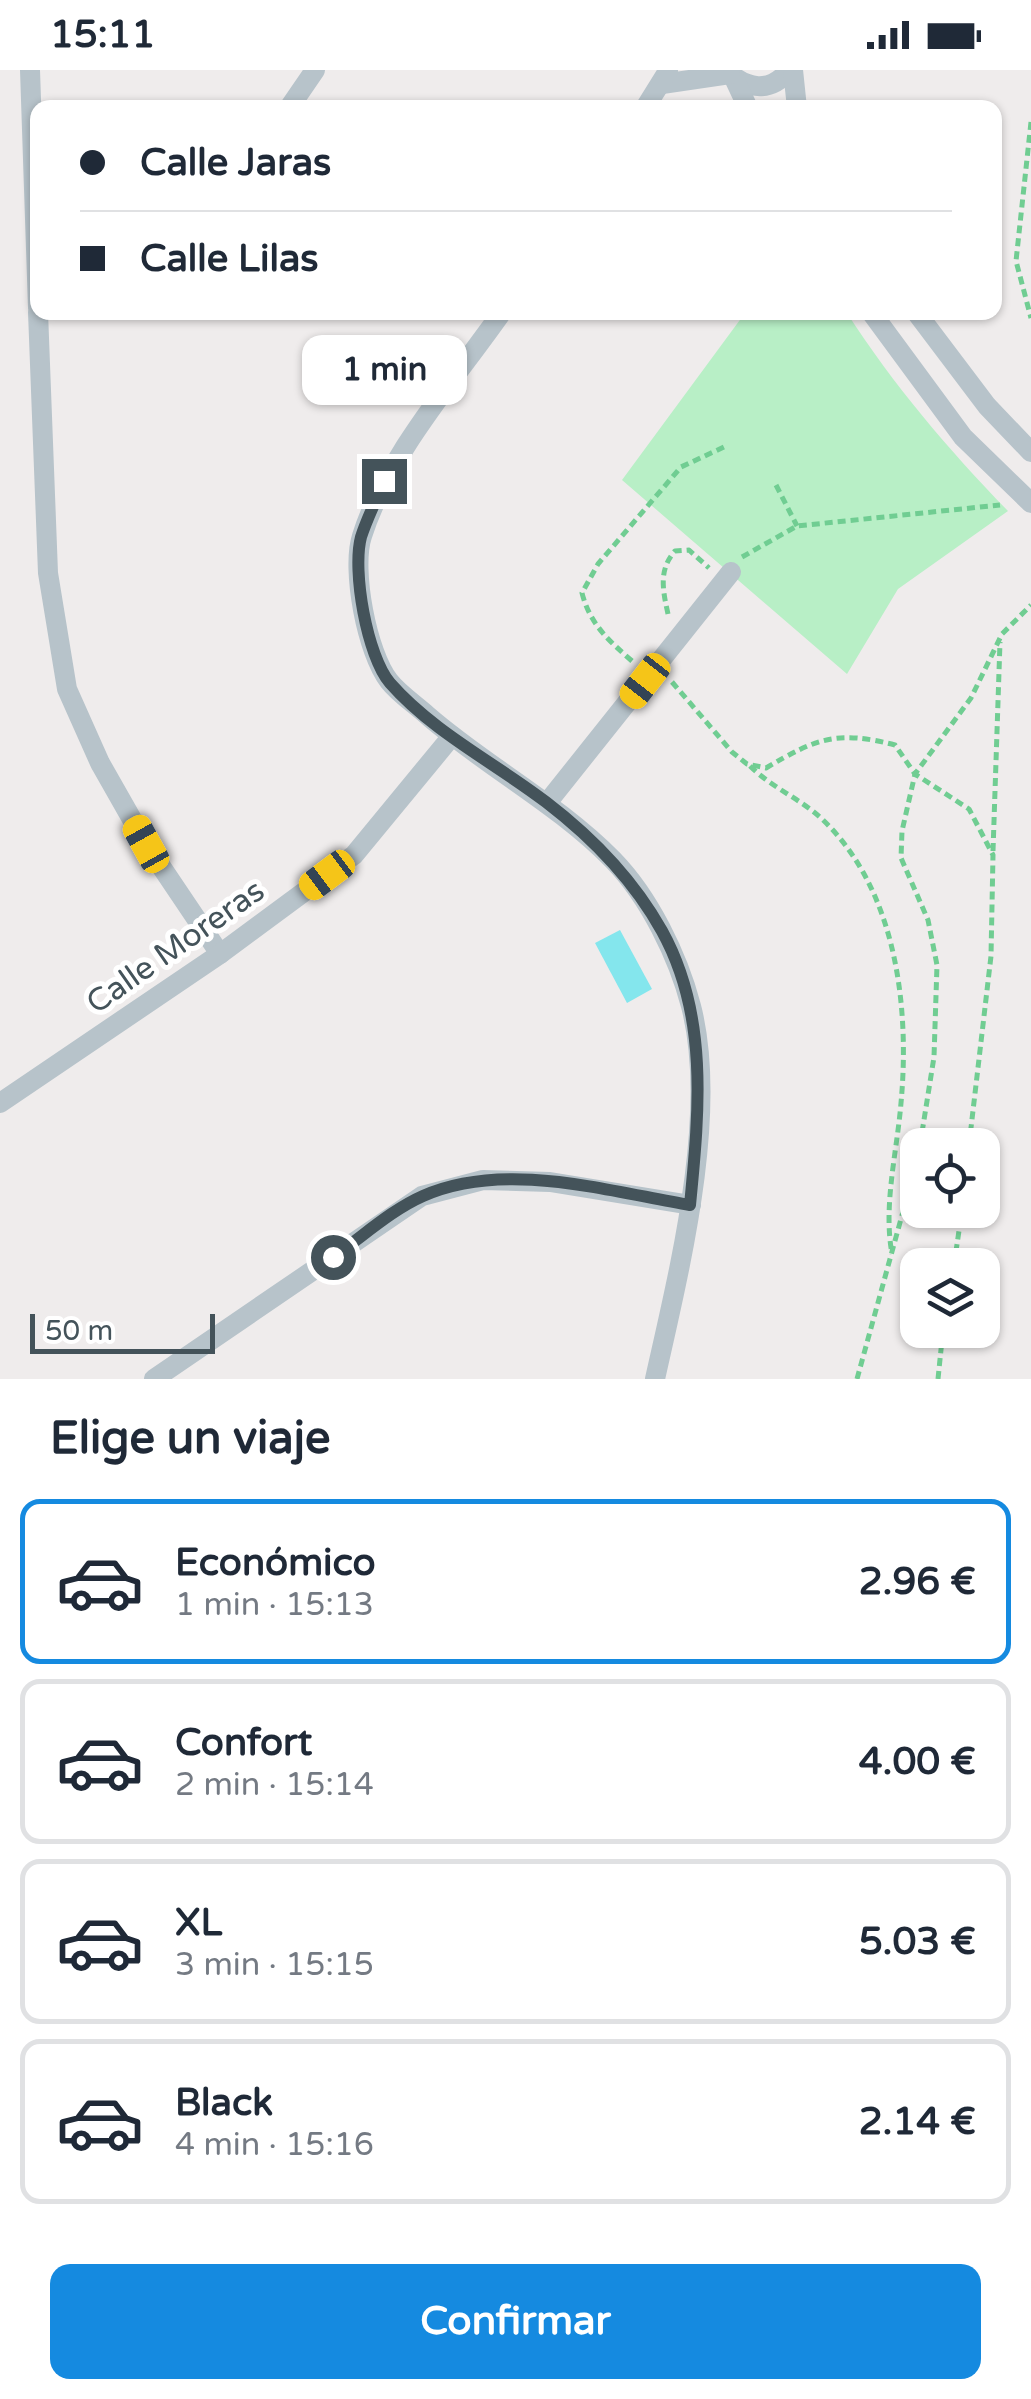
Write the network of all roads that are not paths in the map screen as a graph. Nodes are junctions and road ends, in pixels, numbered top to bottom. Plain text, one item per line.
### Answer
1 (30, 70) edge
2 (315, 70) edge
3 (791, 70) edge
4 (730, 74) edge
5 (666, 77) edge
6 (31, 100) edge
7 (294, 100) edge
8 (650, 100) edge
9 (744, 100) edge
10 (796, 100) edge
11 (38, 320) edge
12 (496, 320) edge
13 (877, 320) edge
14 (922, 320) edge
15 (1031, 452) edge
16 (1028, 501) edge
17 (732, 572) road end
18 (452, 736) junction
19 (547, 803) junction
20 (220, 954) junction
21 (0, 1103) edge
22 (690, 1205) junction
23 (154, 1379) edge
24 (655, 1379) edge

1 - 6 street
2 - 7 street
3 - 4 street
3 - 10 street
4 - 5 street
4 - 9 street
5 - 8 street
11 - 20 street
12 - 18 street
13 - 16 street
14 - 15 street
17 - 19 street
18 - 19 street
18 - 20 street, Calle Moreras
19 - 22 street
20 - 21 street, Calle Moreras
22 - 23 street
22 - 24 street

